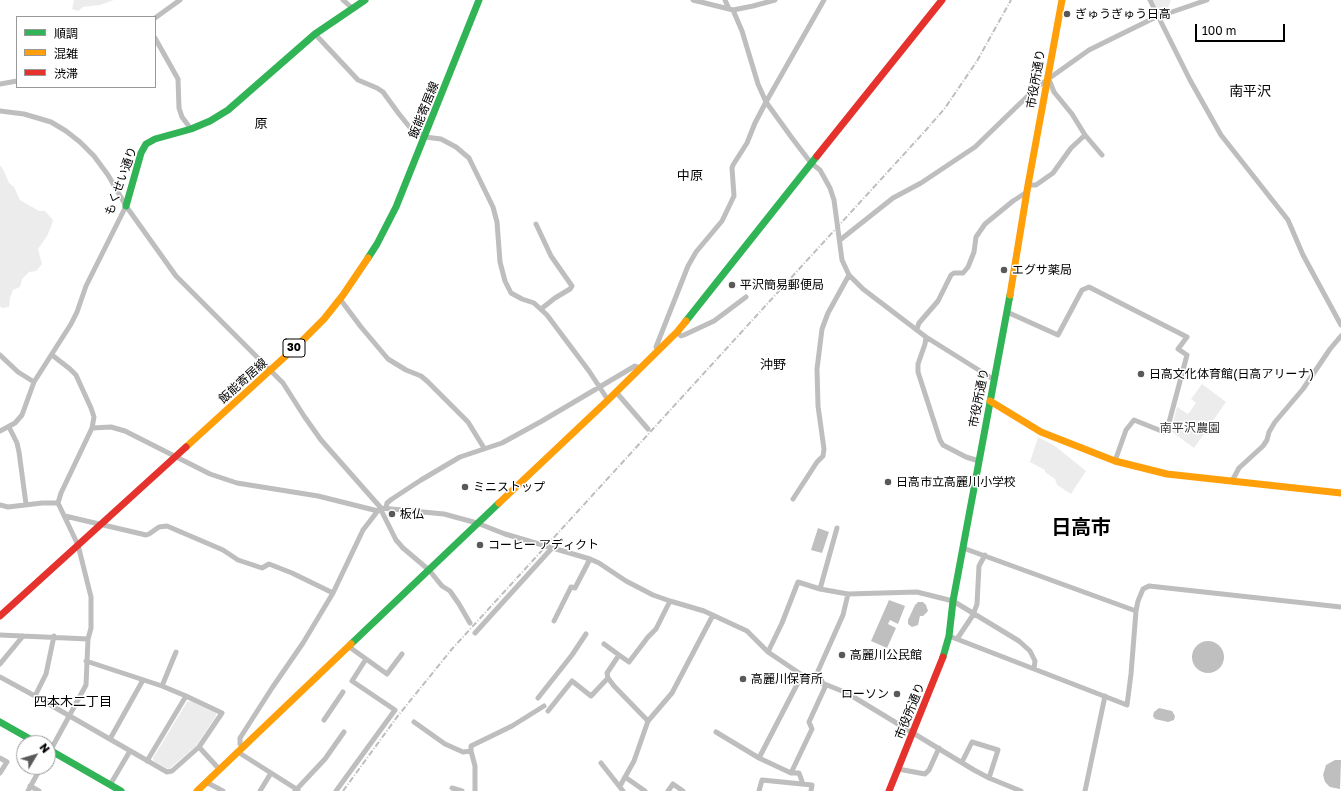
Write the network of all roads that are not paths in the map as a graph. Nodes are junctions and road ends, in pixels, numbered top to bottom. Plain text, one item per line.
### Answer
1 (180, 0) edge
2 (343, 0) edge
3 (364, 0) edge
4 (479, 0) edge
5 (693, 0) edge
6 (725, 0) edge
7 (775, 0) edge
8 (824, 0) edge
9 (942, 0) edge
10 (1062, 0) edge
11 (1150, 0) edge
12 (1207, 0) edge
13 (352, 8) junction
14 (731, 9) junction
15 (156, 17) edge
16 (1159, 17) junction
17 (316, 34) junction
18 (156, 40) edge
19 (1048, 80) junction
20 (16, 81) edge
21 (0, 84) edge
22 (766, 102) junction
23 (0, 111) edge
24 (191, 129) junction
25 (1085, 135) junction
26 (425, 137) junction
27 (1102, 156) dead end
28 (811, 162) junction
29 (1027, 188) junction
30 (126, 206) junction
31 (536, 224) dead end
32 (840, 240) junction
33 (849, 276) junction
34 (746, 297) dead end
35 (340, 299) junction
36 (541, 309) junction
37 (1007, 312) junction
38 (1341, 324) edge
39 (917, 329) junction
40 (677, 332) junction
41 (926, 336) junction
42 (1341, 336) edge
43 (658, 351) junction
44 (0, 355) edge
45 (52, 355) junction
46 (640, 368) junction
47 (271, 370) junction
48 (994, 379) junction
49 (34, 382) junction
50 (600, 388) junction
51 (616, 392) junction
52 (608, 400) junction
53 (990, 401) junction
54 (9, 427) junction
55 (92, 428) junction
56 (648, 429) dead end
57 (0, 432) edge
58 (484, 448) junction
59 (175, 457) junction
60 (979, 461) junction
61 (1115, 461) junction
62 (1232, 481) junction
63 (1341, 493) edge
64 (793, 499) dead end
65 (58, 502) junction
66 (26, 504) junction
67 (0, 505) edge
68 (382, 509) junction
69 (65, 516) junction
70 (477, 523) junction
71 (101, 524) junction
72 (837, 528) dead end
73 (78, 545) junction
74 (552, 548) junction
75 (963, 548) junction
76 (985, 555) junction
77 (590, 559) junction
78 (429, 570) junction
79 (820, 589) junction
80 (333, 593) junction
81 (848, 594) junction
82 (670, 601) junction
83 (953, 601) junction
84 (1341, 607) edge
85 (1136, 611) junction
86 (974, 614) junction
87 (714, 615) junction
88 (0, 616) edge
89 (554, 621) dead end
90 (470, 622) dead end
91 (475, 633) dead end
92 (0, 634) edge
93 (586, 634) dead end
94 (22, 636) junction
95 (54, 636) junction
96 (949, 636) junction
97 (88, 638) junction
98 (957, 639) junction
99 (604, 644) dead end
100 (348, 646) junction
101 (176, 652) dead end
102 (768, 652) junction
103 (402, 654) dead end
104 (619, 655) junction
105 (366, 659) junction
106 (86, 661) junction
107 (0, 664) edge
108 (1034, 669) junction
109 (802, 675) junction
110 (0, 677) edge
111 (608, 678) junction
112 (143, 680) junction
113 (824, 685) junction
114 (162, 686) junction
115 (343, 692) dead end
116 (35, 696) junction
117 (186, 696) junction
118 (1105, 696) junction
119 (538, 698) dead end
120 (544, 706) dead end
121 (548, 711) dead end
122 (69, 716) junction
123 (324, 720) dead end
124 (648, 721) junction
125 (0, 722) edge
126 (414, 722) dead end
127 (344, 732) dead end
128 (716, 732) dead end
129 (913, 733) junction
130 (23, 735) edge
131 (56, 739) edge
132 (110, 739) junction
133 (199, 747) junction
134 (939, 748) junction
135 (240, 750) junction
136 (130, 751) junction
137 (471, 751) junction
138 (56, 756) edge
139 (0, 758) edge
140 (759, 758) junction
141 (147, 760) junction
142 (962, 762) junction
143 (601, 763) dead end
144 (898, 769) junction
145 (220, 770) junction
146 (0, 773) edge
147 (271, 773) junction
148 (791, 773) junction
149 (37, 775) edge
150 (625, 777) junction
151 (989, 778) junction
152 (206, 782) junction
153 (803, 784) junction
154 (110, 785) junction
155 (620, 786) junction
156 (452, 788) dead end
157 (29, 789) edge
158 (297, 790) edge
159 (39, 791) edge
160 (121, 791) edge
161 (197, 791) edge
162 (223, 791) edge
163 (260, 791) edge
164 (336, 791) edge
165 (462, 791) edge
166 (475, 791) edge
167 (623, 791) edge
168 (645, 791) edge
169 (668, 791) edge
170 (683, 791) edge
171 (758, 791) edge
172 (811, 791) edge
173 (889, 791) edge
174 (1021, 791) edge
175 (1086, 791) edge

1 - 15 street
2 - 13 street
3 - 13 street, もくせい通り
4 - 26 street, 飯能寄居線 / 30
5 - 14 street
6 - 14 street
7 - 14 street
8 - 22 street
9 - 28 street
10 - 19 street, 市役所通り
11 - 16 street
12 - 16 street
13 - 17 street, もくせい通り
14 - 22 street
16 - 19 street
16 - 38 street
17 - 24 street, もくせい通り
17 - 26 street
18 - 24 street
19 - 25 street
19 - 29 street, 市役所通り
19 - 32 street
20 - 21 street
22 - 28 street
22 - 43 street
23 - 30 street
24 - 30 street, もくせい通り
25 - 27 street
25 - 29 street
26 - 35 street, 飯能寄居線 / 30
26 - 36 street
28 - 32 street
28 - 40 street
29 - 37 street, 市役所通り
29 - 39 street
30 - 45 street, もくせい通り
30 - 47 street
31 - 36 street
32 - 33 street
33 - 39 street
33 - 64 street
34 - 40 street
35 - 47 street, 飯能寄居線 / 30
35 - 58 street
36 - 50 street
37 - 48 street, 市役所通り
37 - 61 street
39 - 41 street
40 - 43 street
41 - 48 street
41 - 60 street
42 - 62 street
43 - 46 street
44 - 49 street
45 - 49 street, もくせい通り
45 - 55 street
46 - 50 street
46 - 51 street
47 - 59 street, 飯能寄居線 / 30
47 - 68 street
48 - 53 street, 市役所通り
49 - 54 street, もくせい通り
50 - 52 street
50 - 58 street
51 - 52 street
51 - 56 street
52 - 70 street
53 - 60 street, 市役所通り
53 - 61 street
54 - 57 street, もくせい通り
54 - 66 street
55 - 59 street
55 - 65 street
58 - 68 street
59 - 68 street
59 - 71 street, 飯能寄居線 / 30
60 - 75 street, 市役所通り
61 - 62 street
62 - 63 street
65 - 66 street
65 - 69 street
66 - 67 street
68 - 70 street
68 - 78 street
68 - 80 street
69 - 71 street
69 - 73 street
70 - 74 street
70 - 78 street
71 - 73 street, 飯能寄居線 / 30
71 - 80 street
72 - 79 street
73 - 88 street, 飯能寄居線 / 30
73 - 97 street
74 - 77 street
74 - 91 street
75 - 76 street
75 - 83 street, 市役所通り
76 - 85 street
76 - 86 street
77 - 82 street
77 - 89 street
78 - 90 street
78 - 100 street
79 - 81 street
79 - 102 street
80 - 135 street
81 - 83 street
81 - 113 street
82 - 87 street
82 - 104 street
83 - 86 street
83 - 96 street, 市役所通り
84 - 85 street
85 - 118 street
86 - 98 street
86 - 108 street
87 - 102 street
87 - 124 street
92 - 94 street
93 - 119 street
94 - 95 street
94 - 107 street
95 - 97 street
95 - 116 street
96 - 98 street
96 - 129 street, 市役所通り
97 - 106 street
98 - 108 street
99 - 104 street
100 - 105 street
100 - 135 street
101 - 114 street
102 - 109 street
103 - 105 street
104 - 111 street
105 - 164 street
106 - 112 street
106 - 122 street
108 - 118 street
109 - 113 street
109 - 140 street
110 - 116 street
111 - 121 street
111 - 124 street
112 - 114 street
112 - 132 street
113 - 129 street
113 - 148 street
114 - 117 street
115 - 123 street
116 - 122 street
117 - 133 street
117 - 141 street
118 - 175 street
120 - 137 street
122 - 131 street
122 - 132 street
124 - 150 street
125 - 130 street
126 - 137 street
127 - 158 street
128 - 140 street
129 - 134 street
129 - 144 street, 市役所通り
132 - 136 street
133 - 141 street
133 - 145 street
134 - 142 street
134 - 144 street
135 - 145 street
135 - 147 street
136 - 141 street
136 - 154 street
137 - 166 street
138 - 154 street
139 - 146 street
140 - 148 street
142 - 151 street
142 - 151 street
143 - 155 street
144 - 173 street, 市役所通り
145 - 152 street
147 - 158 street
147 - 163 street
148 - 153 street
149 - 157 street
150 - 155 street
150 - 168 street
151 - 174 street
152 - 161 street
152 - 162 street
153 - 171 street
153 - 172 street
154 - 160 street
155 - 167 street
156 - 165 street
157 - 159 street
169 - 170 street

